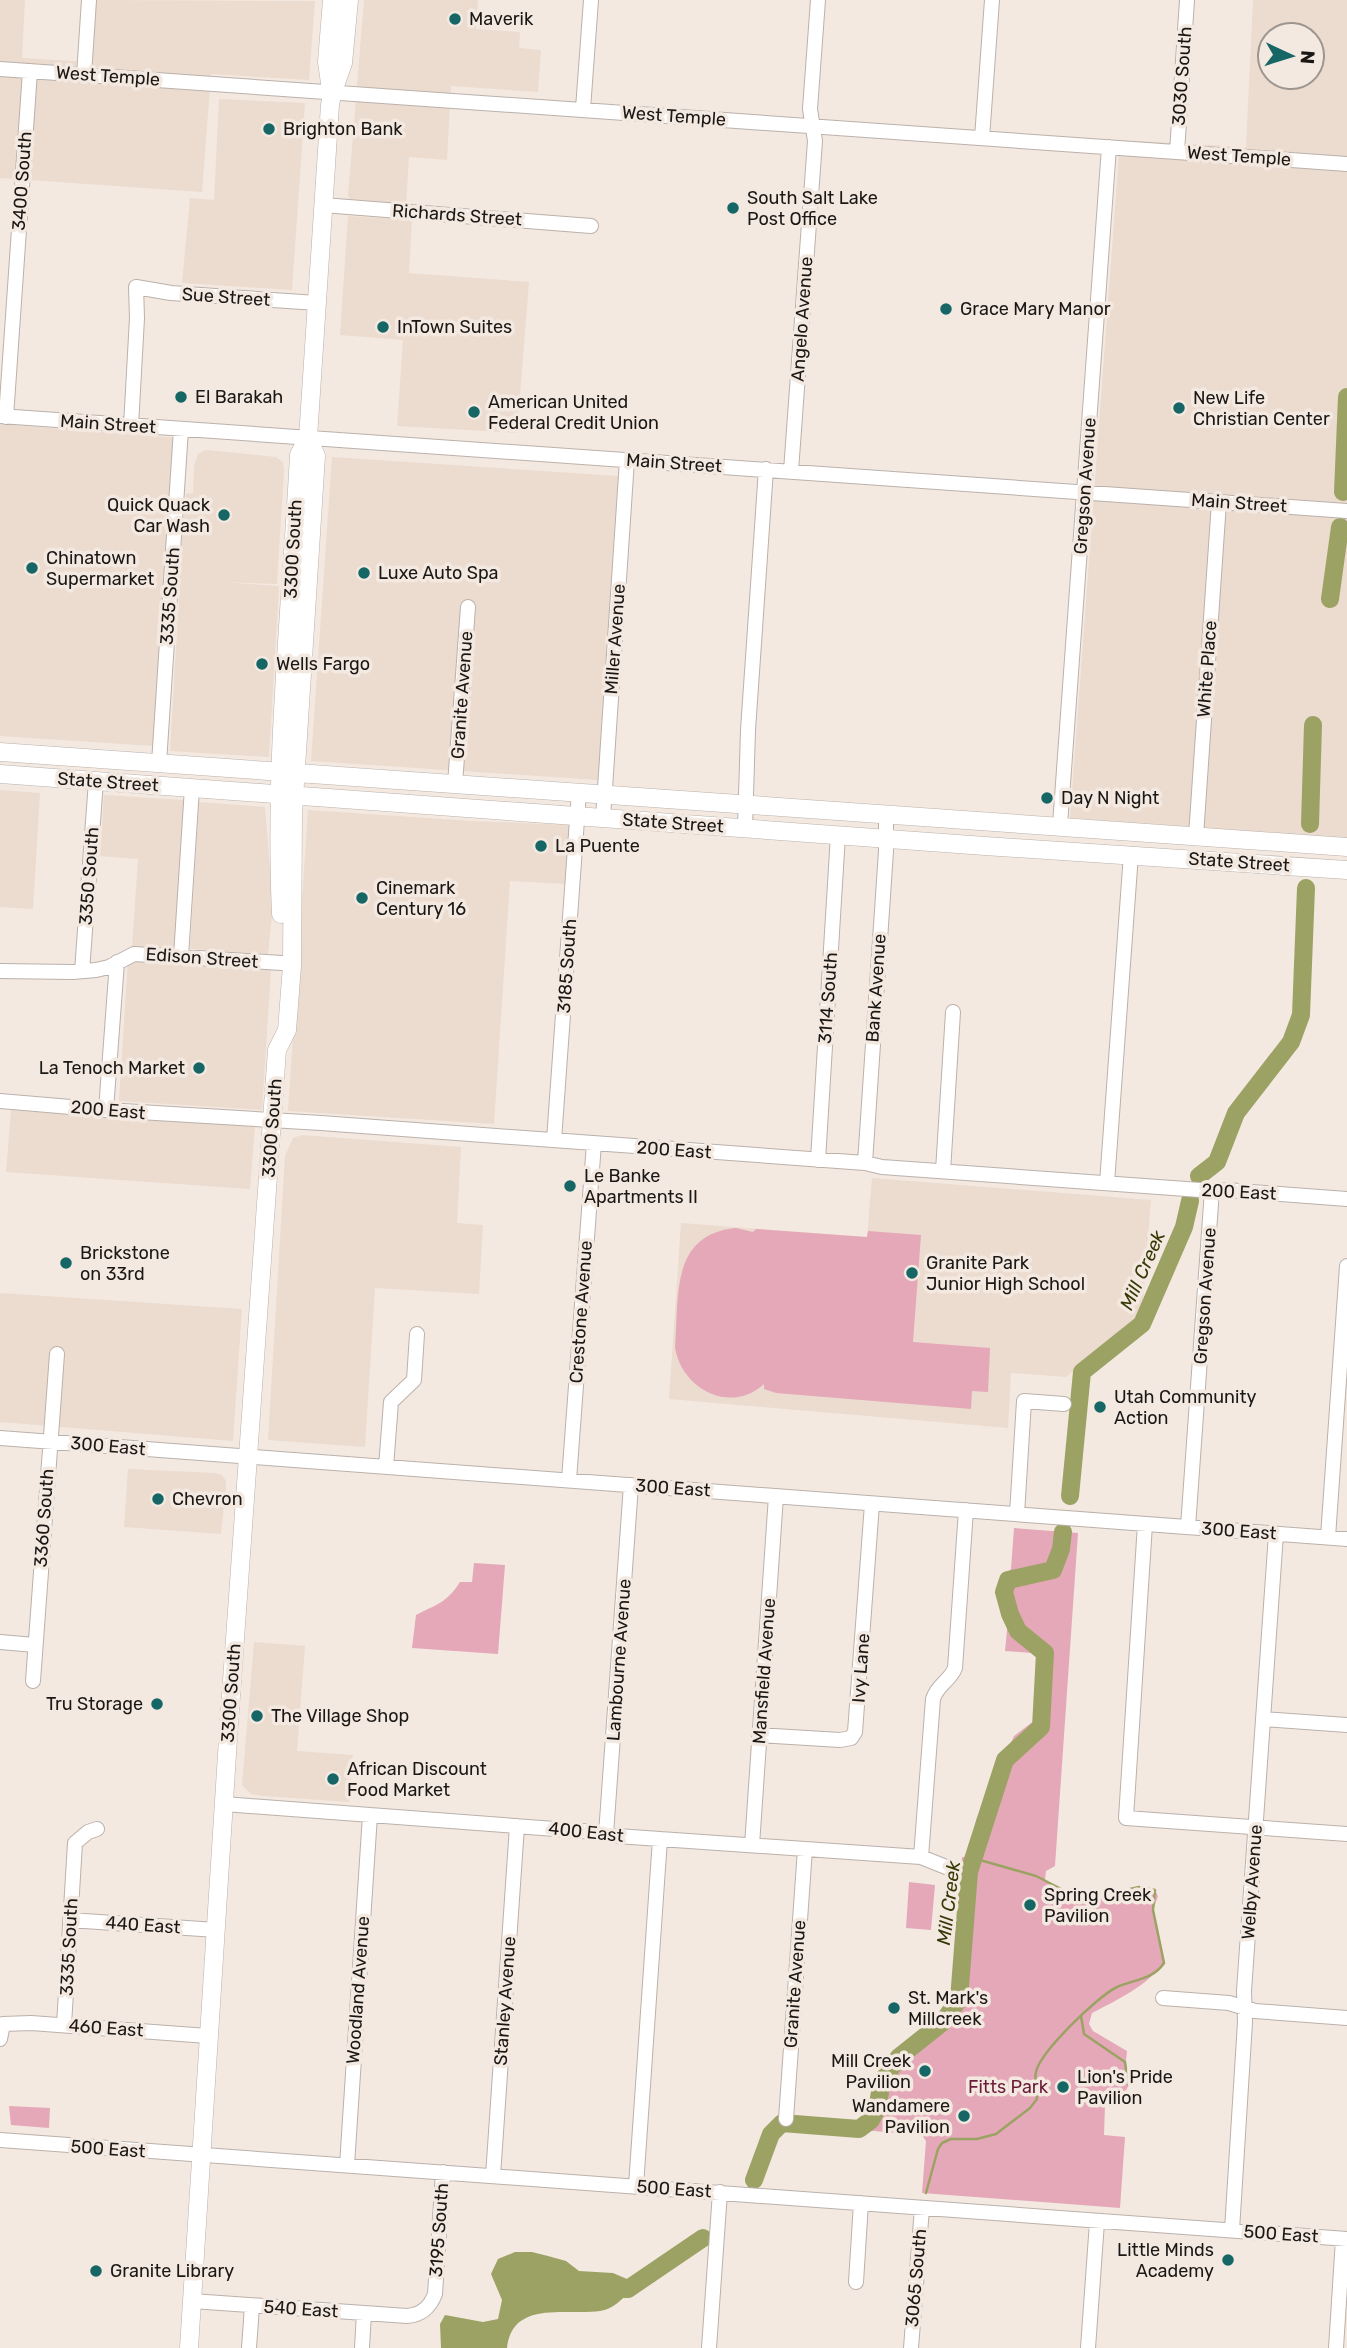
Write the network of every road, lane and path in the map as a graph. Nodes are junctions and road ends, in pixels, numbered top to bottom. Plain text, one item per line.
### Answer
1 (89, 0) edge
2 (332, 0) edge
3 (349, 0) edge
4 (591, 0) edge
5 (818, 0) edge
6 (992, 0) edge
7 (1187, 0) edge
8 (0, 69) edge
9 (30, 71) junction
10 (85, 75) junction
11 (332, 94) junction
12 (583, 109) junction
13 (812, 126) junction
14 (982, 138) junction
15 (1109, 147) junction
16 (1177, 152) junction
17 (1347, 164) edge
18 (323, 205) junction
19 (591, 226) dead end
20 (317, 303) junction
21 (3, 417) edge
22 (131, 426) junction
23 (181, 429) junction
24 (308, 438) junction
25 (627, 460) junction
26 (766, 469) junction
27 (792, 471) junction
28 (1085, 491) junction
29 (1219, 502) junction
30 (1347, 510) edge
31 (468, 607) dead end
32 (0, 752) edge
33 (159, 764) junction
34 (288, 773) junction
35 (0, 774) edge
36 (96, 781) junction
37 (455, 784) junction
38 (192, 788) junction
39 (579, 792) junction
40 (287, 794) junction
41 (604, 794) junction
42 (746, 804) junction
43 (886, 814) junction
44 (577, 816) junction
45 (603, 818) junction
46 (1060, 825) junction
47 (745, 828) junction
48 (838, 835) junction
49 (1196, 836) junction
50 (886, 839) junction
51 (989, 846) junction
52 (1347, 847) edge
53 (1131, 854) junction
54 (1347, 870) edge
55 (181, 956) junction
56 (117, 962) junction
57 (282, 963) junction
58 (0, 971) edge
59 (82, 971) junction
60 (953, 1012) dead end
61 (282, 1040) junction
62 (0, 1101) edge
63 (106, 1110) junction
64 (273, 1120) junction
65 (554, 1140) junction
66 (594, 1143) junction
67 (818, 1160) junction
68 (865, 1163) junction
69 (943, 1171) junction
70 (1107, 1183) junction
71 (1212, 1190) junction
72 (1347, 1199) edge
73 (1347, 1266) edge
74 (417, 1334) dead end
75 (57, 1354) dead end
76 (1065, 1404) dead end
77 (0, 1438) edge
78 (50, 1441) junction
79 (249, 1456) junction
80 (386, 1467) junction
81 (569, 1480) junction
82 (631, 1485) junction
83 (776, 1496) junction
84 (872, 1504) junction
85 (966, 1510) junction
86 (1017, 1514) junction
87 (1145, 1524) junction
88 (1188, 1527) junction
89 (1276, 1534) junction
90 (1328, 1537) junction
91 (1347, 1539) edge
92 (0, 1642) edge
93 (35, 1645) junction
94 (33, 1681) dead end
95 (1263, 1719) junction
96 (1347, 1725) edge
97 (760, 1735) junction
98 (224, 1804) junction
99 (370, 1815) junction
100 (517, 1826) junction
101 (1255, 1827) junction
102 (97, 1829) dead end
103 (606, 1834) junction
104 (1347, 1834) edge
105 (660, 1839) junction
106 (752, 1845) junction
107 (805, 1849) junction
108 (921, 1857) junction
109 (946, 1867) dead end
110 (70, 1920) junction
111 (215, 1930) junction
112 (1163, 1998) dead end
113 (1245, 2007) junction
114 (1347, 2018) edge
115 (64, 2025) junction
116 (208, 2036) junction
117 (0, 2039) edge
118 (786, 2119) dead end
119 (0, 2140) edge
120 (202, 2155) junction
121 (347, 2165) junction
122 (443, 2172) junction
123 (493, 2176) junction
124 (636, 2186) junction
125 (720, 2192) junction
126 (861, 2203) junction
127 (922, 2208) junction
128 (1097, 2222) junction
129 (1231, 2230) junction
130 (1345, 2239) edge
131 (856, 2282) dead end
132 (192, 2301) junction
133 (251, 2306) junction
134 (364, 2313) junction
135 (411, 2316) joint
136 (189, 2348) edge
137 (249, 2348) edge
138 (362, 2348) edge
139 (709, 2348) edge
140 (911, 2348) edge
141 (1088, 2348) edge
142 (1336, 2348) edge

1 - 10 street
2 - 11 main road, 3300 South
3 - 11 main road, 3300 South
4 - 12 street
5 - 13 street, Angelo Avenue
6 - 14 street
7 - 16 street, 3030 South
8 - 9 street, West Temple
9 - 10 street, West Temple
9 - 21 street, 3400 South
10 - 11 street, West Temple
11 - 12 street, West Temple
11 - 18 main road, 3300 South
12 - 13 street, West Temple
13 - 14 street, West Temple
13 - 27 street, Angelo Avenue
14 - 15 street, West Temple
15 - 16 street, West Temple
15 - 28 street, Gregson Avenue
16 - 17 street, West Temple
18 - 19 street, Richards Street
18 - 20 main road, 3300 South
20 - 22 street, Sue Street
20 - 24 main road, 3300 South
21 - 22 street, Main Street
22 - 23 street, Main Street
23 - 24 street, Main Street
23 - 33 street, 3335 South
24 - 25 street, Main Street
24 - 34 main road, 3300 South
25 - 26 street, Main Street
25 - 41 street, Miller Avenue
26 - 27 street, Main Street
26 - 42 street
27 - 28 street, Main Street
28 - 29 street, Main Street
28 - 46 street, Gregson Avenue
29 - 30 street, Main Street
29 - 49 street, White Place
31 - 37 street, Granite Avenue
32 - 33 main road, State Street
33 - 34 main road, State Street
34 - 37 main road, State Street
34 - 40 main road, 3300 South
35 - 36 main road, State Street
36 - 38 main road, State Street
36 - 59 street, 3350 South
37 - 39 main road, State Street
38 - 40 main road, State Street
38 - 55 street
39 - 41 main road, State Street
39 - 44 street, 3185 South
40 - 44 main road, State Street
40 - 57 main road, 3300 South
40 - 61 main road, 3300 South
41 - 42 main road, State Street
41 - 45 street, Miller Avenue
42 - 43 main road, State Street
42 - 47 street
43 - 46 main road, State Street
43 - 50 street, Bank Avenue
44 - 45 main road, State Street
44 - 65 street, 3185 South
45 - 47 main road, State Street
46 - 49 main road, State Street
46 - 51 main road
47 - 48 main road, State Street
48 - 50 main road, State Street
48 - 67 street, 3114 South
49 - 52 main road, State Street
50 - 51 main road, State Street
50 - 68 street, Bank Avenue
51 - 53 main road, State Street
53 - 54 main road, State Street
53 - 70 street
55 - 56 street, Edison Street
55 - 57 street, Edison Street
56 - 59 street, Edison Street
56 - 63 street
57 - 61 main road, 3300 South
58 - 59 street, Edison Street
60 - 69 street
61 - 64 main road, 3300 South
62 - 63 street, 200 East
63 - 64 street, 200 East
64 - 65 street, 200 East
64 - 79 main road, 3300 South
65 - 66 street, 200 East
66 - 67 street, 200 East
66 - 81 street, Crestone Avenue
67 - 68 street, 200 East
68 - 69 street, 200 East
69 - 70 street, 200 East
70 - 71 street, 200 East
71 - 72 street, 200 East
71 - 88 street, Gregson Avenue
73 - 90 street
74 - 80 street
75 - 78 street, 3360 South
76 - 86 street
77 - 78 street, 300 East
78 - 79 street, 300 East
78 - 93 street, 3360 South
79 - 80 street, 300 East
79 - 98 main road, 3300 South
80 - 81 street, 300 East
81 - 82 street, 300 East
82 - 83 street, 300 East
82 - 103 street, Lambourne Avenue
83 - 84 street, 300 East
83 - 97 street, Mansfield Avenue
84 - 85 street, 300 East
84 - 97 street, Ivy Lane
85 - 86 street, 300 East
85 - 108 street
86 - 87 street, 300 East
87 - 88 street, 300 East
87 - 101 street
88 - 89 street, 300 East
89 - 90 street, 300 East
89 - 95 street, Welby Avenue
90 - 91 street, 300 East
92 - 93 street
93 - 94 street, 3360 South
95 - 96 street
95 - 101 street, Welby Avenue
97 - 106 street, Mansfield Avenue
98 - 99 street, 400 East
98 - 111 main road, 3300 South
99 - 100 street, 400 East
99 - 121 street, Woodland Avenue
100 - 103 street, 400 East
100 - 123 street, Stanley Avenue
101 - 104 street
101 - 113 street, Welby Avenue
102 - 110 street, 3335 South
103 - 105 street, 400 East
105 - 106 street, 400 East
105 - 124 street
106 - 107 street, 400 East
107 - 108 street, 400 East
107 - 118 street, Granite Avenue
108 - 109 street, 400 East
110 - 111 street, 440 East
110 - 115 street, 3335 South
111 - 116 main road, 3300 South
112 - 113 street
113 - 114 street
113 - 129 street, Welby Avenue
115 - 116 street, 460 East
115 - 117 street, 460 East
116 - 120 main road, 3300 South
119 - 120 street, 500 East
120 - 121 street, 500 East
120 - 132 main road, 3300 South
121 - 122 street, 500 East
122 - 123 street, 500 East
122 - 135 street, 3195 South
123 - 124 street, 500 East
124 - 125 street, 500 East
125 - 126 street, 500 East
125 - 139 street
126 - 127 street, 500 East
126 - 131 street
127 - 128 street, 500 East
127 - 140 street, 3065 South
128 - 129 street, 500 East
128 - 141 street
129 - 130 street, 500 East
130 - 142 street
132 - 133 street, 540 East
132 - 136 main road, 3300 South
133 - 134 street, 540 East
133 - 137 street
134 - 135 street, 540 East
134 - 138 street

